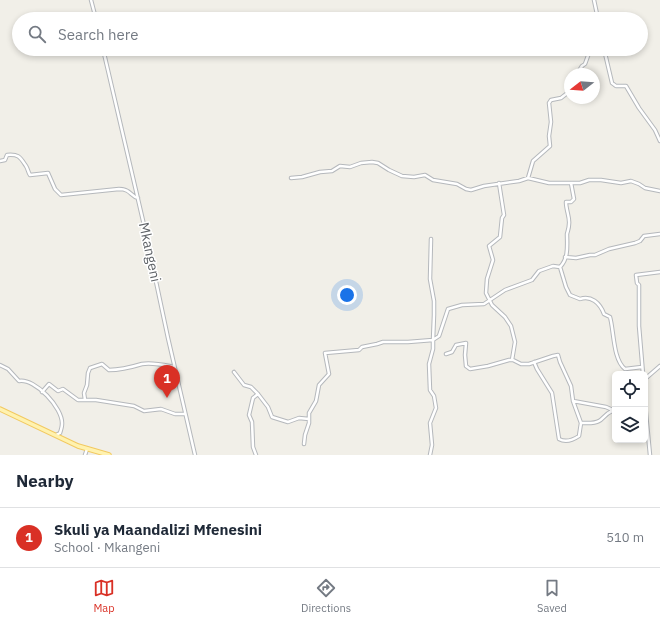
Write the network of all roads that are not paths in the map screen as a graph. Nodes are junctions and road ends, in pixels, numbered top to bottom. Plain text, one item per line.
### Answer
1 (91, 0) edge
2 (594, 0) edge
3 (94, 12) edge
4 (597, 12) edge
5 (105, 56) edge
6 (588, 56) edge
7 (606, 56) edge
8 (581, 68) edge
9 (564, 96) edge
10 (660, 141) edge
11 (0, 161) edge
12 (291, 178) dead end
13 (528, 178) junction
14 (499, 183) junction
15 (571, 183) junction
16 (660, 192) edge
17 (138, 198) junction
18 (660, 234) edge
19 (431, 239) dead end
20 (565, 256) junction
21 (560, 267) junction
22 (660, 272) edge
23 (490, 301) junction
24 (433, 340) junction
25 (446, 354) dead end
26 (512, 360) junction
27 (534, 362) junction
28 (0, 365) edge
29 (660, 366) edge
30 (174, 367) junction
31 (642, 367) junction
32 (643, 371) edge
33 (234, 372) dead end
34 (648, 376) edge
35 (42, 392) junction
36 (258, 394) junction
37 (85, 400) junction
38 (573, 401) junction
39 (0, 409) edge
40 (612, 410) edge
41 (612, 412) edge
42 (185, 414) junction
43 (309, 419) junction
44 (581, 423) junction
45 (56, 435) junction
46 (648, 436) edge
47 (304, 444) dead end
48 (87, 449) junction
49 (97, 454) edge
50 (85, 455) edge
51 (109, 455) edge
52 (195, 455) edge
53 (256, 455) edge
54 (430, 455) edge
55 (650, 455) edge

1 - 3 street
2 - 4 street
5 - 17 street, Mkangeni
6 - 8 street
7 - 10 street
9 - 13 street
11 - 17 street
12 - 14 street
13 - 14 street
13 - 15 street
14 - 23 street
15 - 16 street
15 - 20 street
17 - 30 street, Mkangeni
18 - 20 street
19 - 24 street
20 - 21 street
21 - 23 street
21 - 31 street
22 - 31 street
23 - 24 street
23 - 26 street
24 - 43 street
24 - 54 street
25 - 26 street
26 - 27 street
27 - 38 street
27 - 44 street
28 - 35 street
29 - 34 street
30 - 37 street
30 - 42 street, Mkangeni
31 - 32 street
33 - 36 street
35 - 37 street
35 - 45 street
36 - 43 street
36 - 53 street
37 - 42 street
38 - 40 street
38 - 44 street
39 - 45 main road
41 - 44 street
42 - 52 street, Mkangeni
43 - 47 street
45 - 48 main road
46 - 55 street
48 - 49 main road
48 - 50 street
49 - 51 main road

